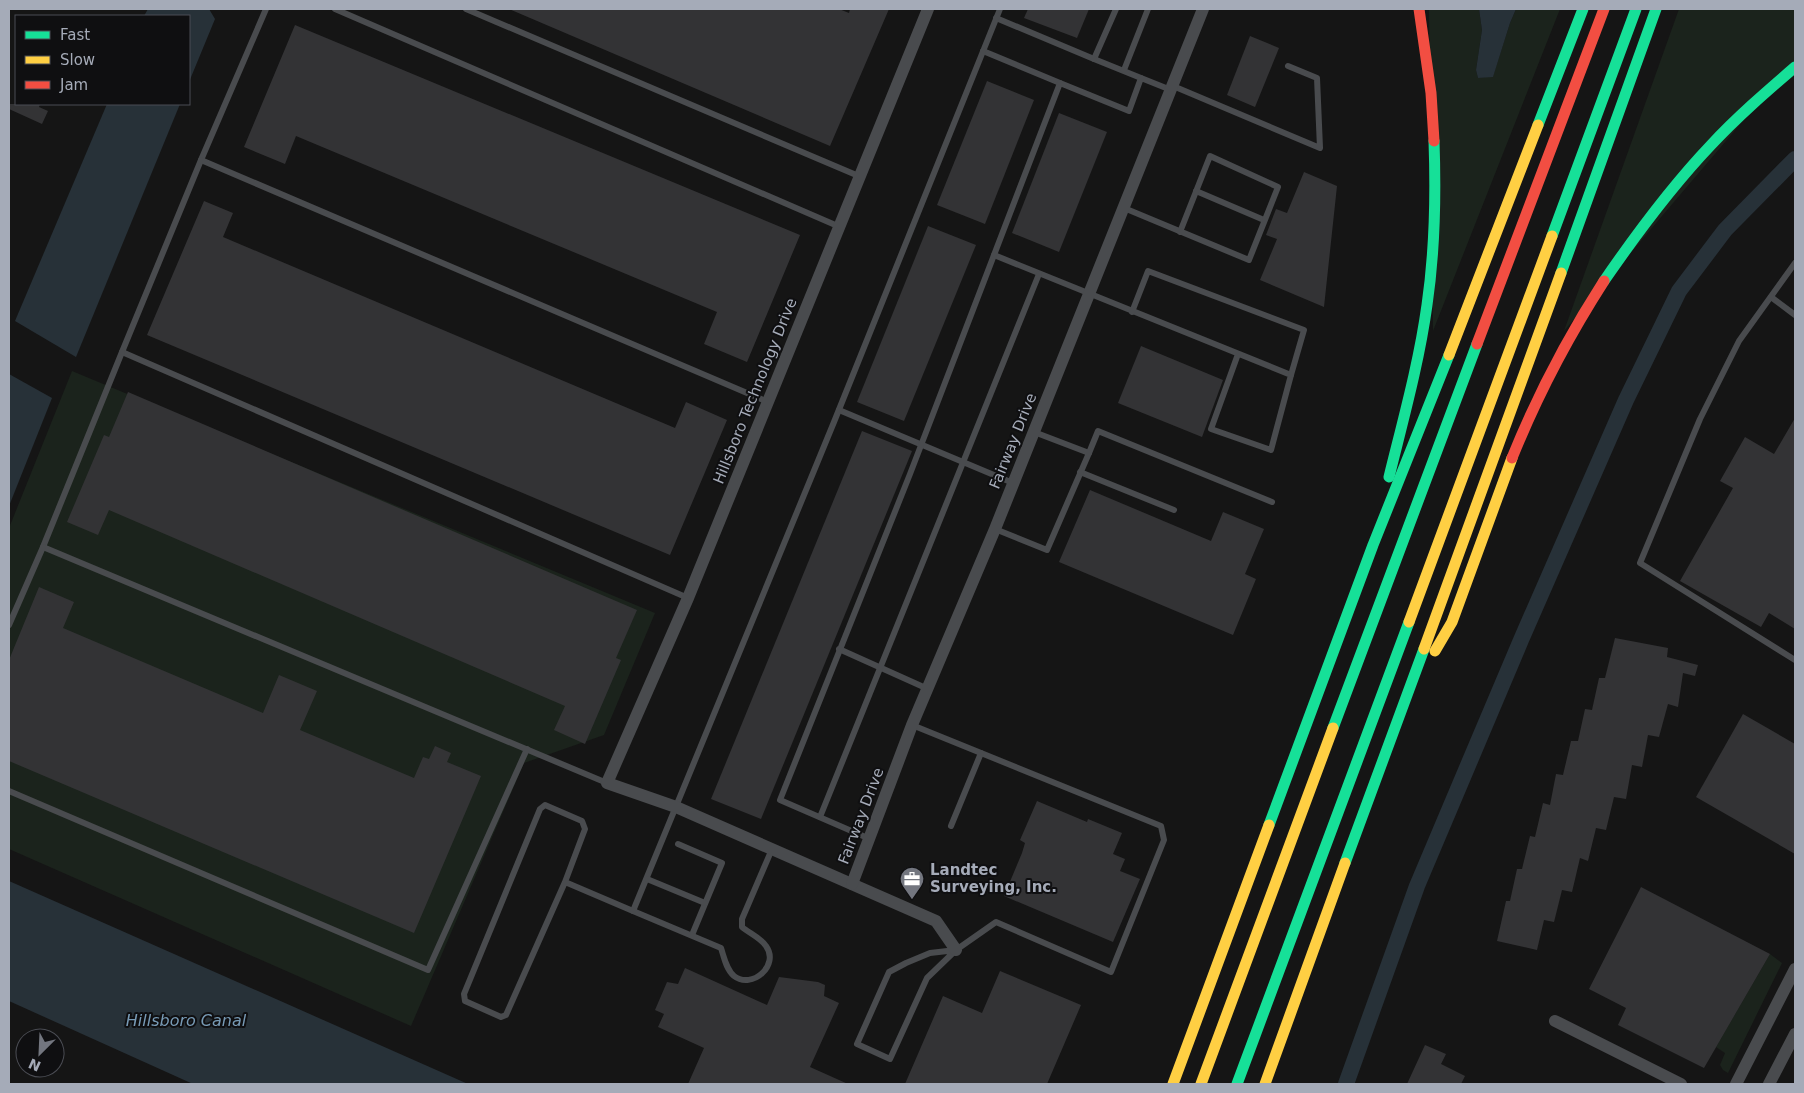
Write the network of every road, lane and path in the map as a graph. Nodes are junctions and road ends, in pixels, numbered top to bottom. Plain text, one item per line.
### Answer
1 (266, 9) edge
2 (335, 9) edge
3 (466, 9) edge
4 (928, 9) edge
5 (1000, 9) edge
6 (1116, 9) edge
7 (1148, 9) edge
8 (1203, 9) edge
9 (1419, 9) edge
10 (1583, 9) edge
11 (1604, 9) edge
12 (1636, 9) edge
13 (1656, 9) edge
14 (996, 18) junction
15 (983, 51) junction
16 (1094, 59) junction
17 (1288, 66) dead end
18 (1795, 66) edge
19 (1124, 70) junction
20 (1141, 78) junction
21 (1060, 83) junction
22 (1172, 88) junction
23 (201, 160) junction
24 (861, 177) junction
25 (1196, 191) junction
26 (1124, 208) junction
27 (1264, 220) junction
28 (840, 227) junction
29 (1180, 232) junction
30 (994, 255) junction
31 (1795, 264) edge
32 (1039, 274) junction
33 (1089, 295) junction
34 (1771, 297) junction
35 (1132, 312) junction
36 (1795, 315) edge
37 (122, 352) junction
38 (1238, 354) junction
39 (1291, 375) junction
40 (768, 402) junction
41 (839, 410) junction
42 (1034, 432) junction
43 (922, 444) junction
44 (1089, 453) junction
45 (963, 462) junction
46 (1080, 472) junction
47 (1013, 483) junction
48 (1272, 502) dead end
49 (1174, 510) dead end
50 (994, 529) junction
51 (1373, 545) junction
52 (43, 547) junction
53 (688, 598) junction
54 (9, 625) edge
55 (839, 649) junction
56 (1795, 660) edge
57 (880, 668) junction
58 (928, 689) junction
59 (1400, 712) junction
60 (912, 725) junction
61 (527, 749) junction
62 (981, 753) junction
63 (607, 783) junction
64 (9, 791) edge
65 (676, 807) junction
66 (820, 817) junction
67 (951, 826) dead end
68 (870, 839) junction
69 (678, 844) dead end
70 (772, 849) junction
71 (647, 879) junction
72 (564, 882) junction
73 (852, 884) junction
74 (705, 904) junction
75 (634, 910) junction
76 (692, 935) junction
77 (956, 950) junction
78 (1795, 969) edge
79 (1555, 1021) dead end
80 (1795, 1034) edge
81 (1172, 1084) edge
82 (1201, 1084) edge
83 (1237, 1084) edge
84 (1265, 1084) edge
85 (1680, 1084) edge
86 (1736, 1084) edge
87 (1769, 1084) edge

1 - 23 lane
2 - 28 lane
3 - 24 lane
4 - 24 street, Hillsboro Technology Drive
5 - 14 lane
6 - 16 lane
7 - 19 lane
8 - 22 street, Fairway Drive
9 - 51 highway
10 - 51 highway
11 - 82 highway
12 - 83 highway
13 - 59 highway
14 - 15 lane
14 - 16 lane
15 - 21 lane
15 - 41 lane
16 - 19 lane
17 - 22 lane
18 - 59 highway
19 - 20 lane
20 - 21 lane
20 - 22 lane
21 - 30 lane
22 - 26 street, Fairway Drive
23 - 37 lane
23 - 40 lane
24 - 28 street, Hillsboro Technology Drive
25 - 27 lane
25 - 27 lane
25 - 29 lane
26 - 29 lane
26 - 33 street, Fairway Drive
27 - 29 lane
28 - 40 street, Hillsboro Technology Drive
30 - 32 lane
30 - 43 lane
31 - 34 lane
32 - 33 lane
32 - 45 lane
33 - 35 lane
33 - 42 street, Fairway Drive
34 - 36 lane
34 - 56 lane
35 - 38 lane
35 - 39 lane
37 - 52 lane
37 - 53 lane
38 - 39 lane
38 - 39 lane
40 - 53 street, Hillsboro Technology Drive
41 - 43 lane
41 - 65 lane
42 - 44 lane
42 - 47 street, Fairway Drive
43 - 45 lane
43 - 55 lane
44 - 46 lane
44 - 48 lane
45 - 47 lane
45 - 57 lane
46 - 49 lane
46 - 50 lane
47 - 50 street, Fairway Drive
50 - 58 street, Fairway Drive
51 - 81 highway
52 - 54 lane
52 - 61 lane
53 - 63 street, Hillsboro Technology Drive
55 - 57 lane
55 - 66 lane
57 - 58 lane
57 - 66 lane
58 - 60 street, Fairway Drive
59 - 84 highway
60 - 62 lane
60 - 68 street, Fairway Drive
61 - 63 lane
61 - 64 lane
62 - 67 lane
62 - 77 lane
63 - 65 street, Fairway Drive
65 - 70 street, Fairway Drive
65 - 71 lane
66 - 68 lane
68 - 73 street, Fairway Drive
69 - 74 lane
70 - 73 street, Fairway Drive
70 - 76 lane
71 - 74 lane
71 - 75 lane
72 - 72 lane
72 - 75 lane
73 - 77 street, Fairway Drive
74 - 76 lane
75 - 76 lane
77 - 77 lane
78 - 86 street
79 - 85 street
80 - 87 street

